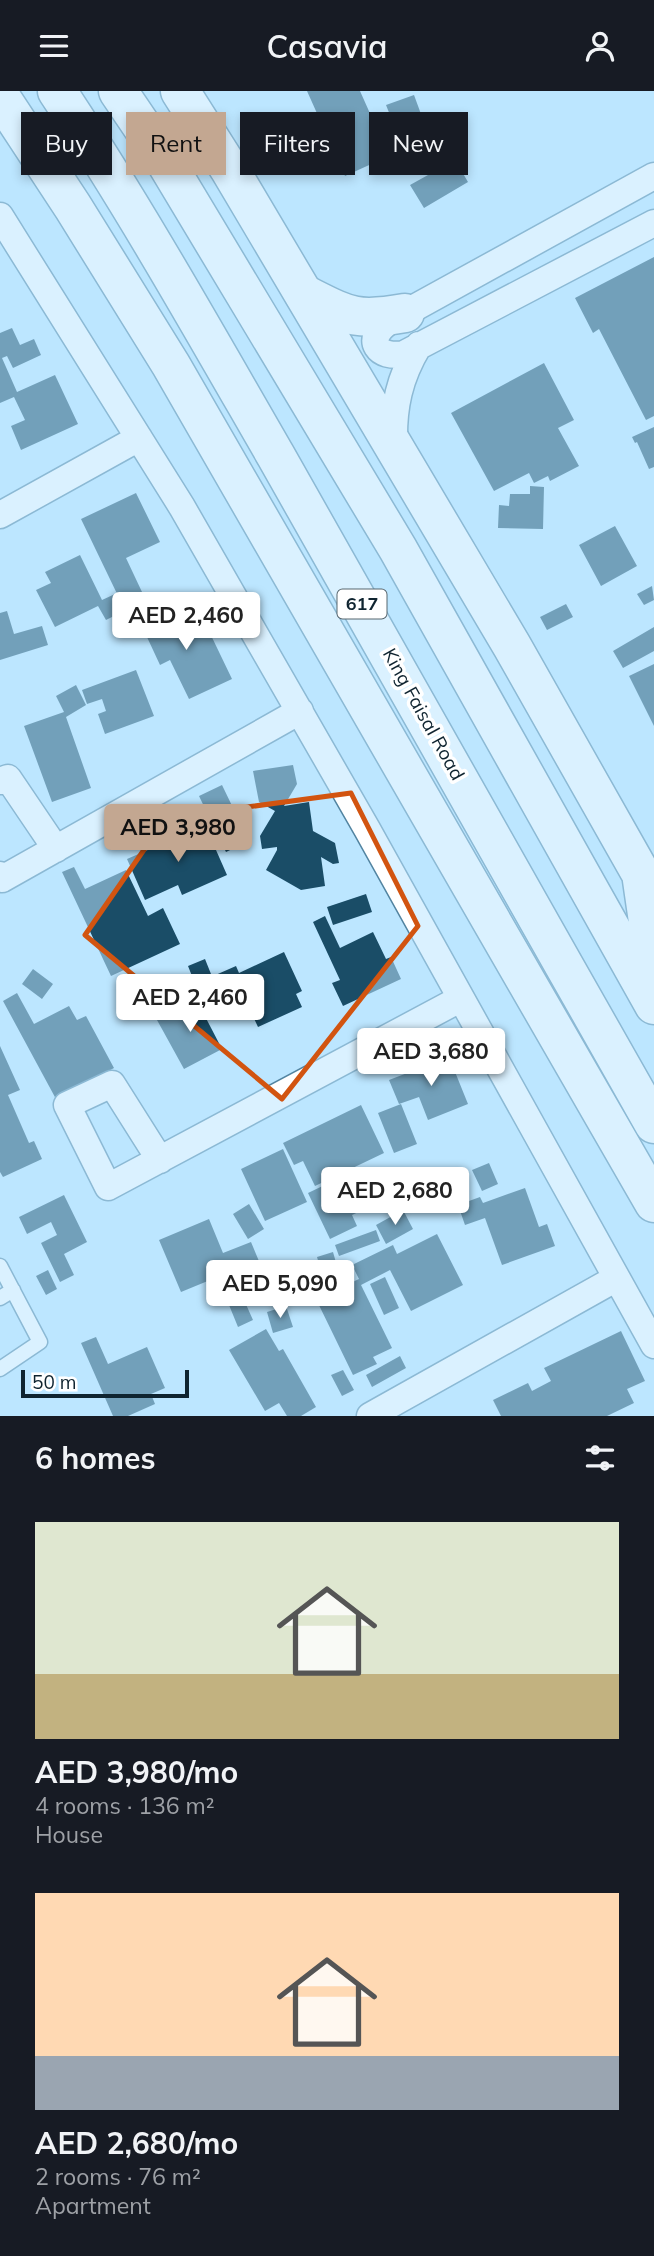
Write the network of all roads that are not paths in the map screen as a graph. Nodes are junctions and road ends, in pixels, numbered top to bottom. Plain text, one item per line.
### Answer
1 (57, 91) edge
2 (118, 91) edge
3 (180, 91) edge
4 (0, 96) edge
5 (654, 176) edge
6 (0, 216) edge
7 (654, 223) edge
8 (304, 294) junction
9 (412, 329) junction
10 (139, 438) junction
11 (395, 447) junction
12 (0, 515) edge
13 (300, 712) junction
14 (0, 781) edge
15 (56, 849) junction
16 (0, 875) edge
17 (647, 885) edge
18 (474, 891) junction
19 (654, 963) edge
20 (577, 988) junction
21 (460, 999) junction
22 (654, 1005) edge
23 (623, 1070) junction
24 (654, 1124) edge
25 (654, 1147) edge
26 (160, 1160) dead end
27 (654, 1203) edge
28 (0, 1266) edge
29 (615, 1279) junction
30 (6, 1294) edge
31 (654, 1345) edge
32 (0, 1369) edge
33 (370, 1416) edge

1 - 20 main road, King Faisal Road / 617
2 - 22 main road
3 - 8 main road
4 - 18 main road
5 - 9 street
6 - 10 street
7 - 9 street
8 - 9 main road
8 - 11 main road
9 - 11 street
10 - 12 street
10 - 13 street
11 - 17 main road
13 - 15 street
13 - 21 street
14 - 15 street
15 - 16 street
17 - 19 main road
18 - 20 main road
18 - 27 main road
20 - 23 main road, King Faisal Road / 617
21 - 26 street
21 - 29 street
23 - 24 main road, King Faisal Road / 617
23 - 25 main road
28 - 30 lane
29 - 31 street
29 - 33 street
30 - 32 lane

